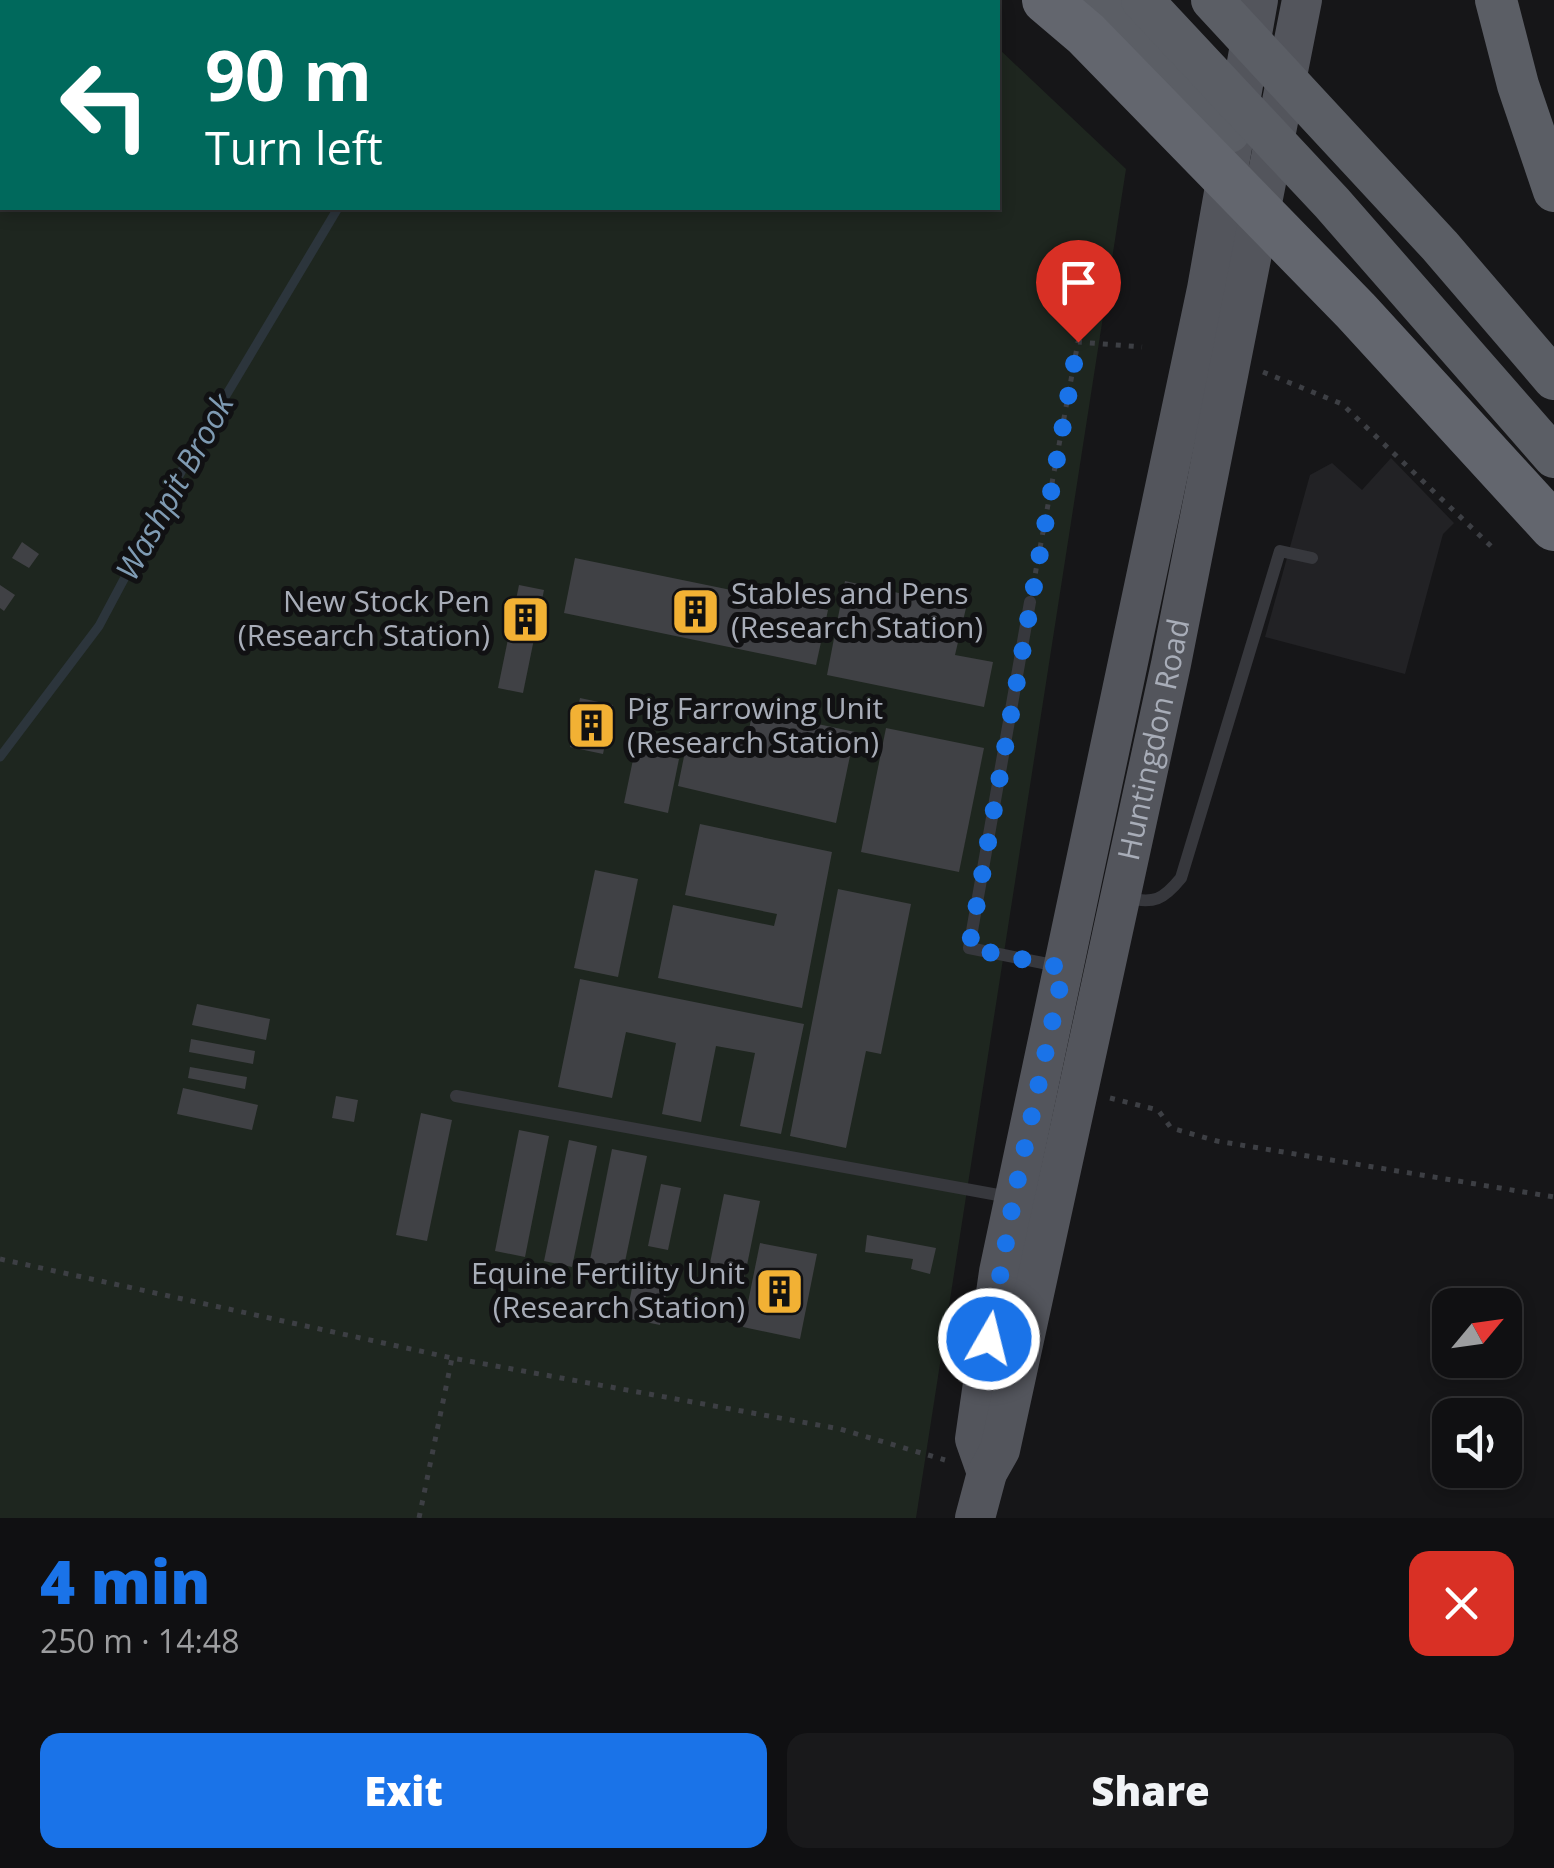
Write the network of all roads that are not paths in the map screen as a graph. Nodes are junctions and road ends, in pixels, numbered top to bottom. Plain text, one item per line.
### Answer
1 (1046, 0) edge
2 (1091, 0) edge
3 (1142, 0) edge
4 (1212, 0) edge
5 (1258, 0) edge
6 (1302, 0) edge
7 (1496, 0) edge
8 (1554, 191) edge
9 (1332, 203) junction
10 (1554, 379) edge
11 (1554, 456) edge
12 (1554, 527) edge
13 (1312, 558) dead end
14 (1030, 602) road end
15 (1119, 897) junction
16 (1084, 971) junction
17 (456, 1096) dead end
18 (1014, 1197) junction
19 (1057, 1204) junction
20 (986, 1473) junction
21 (975, 1518) edge

1 - 12 highway
2 - 9 highway
3 - 9 highway
4 - 10 highway
5 - 16 main road, Huntingdon Road
6 - 15 main road, Huntingdon Road
7 - 8 highway
9 - 11 highway
13 - 15 lane
14 - 16 lane
15 - 16 main road, Huntingdon Road
16 - 18 main road, Huntingdon Road
16 - 19 main road, Huntingdon Road
17 - 18 lane
18 - 19 main road
18 - 20 main road, Huntingdon Road
19 - 20 main road, Huntingdon Road
20 - 21 main road, Huntingdon Road

